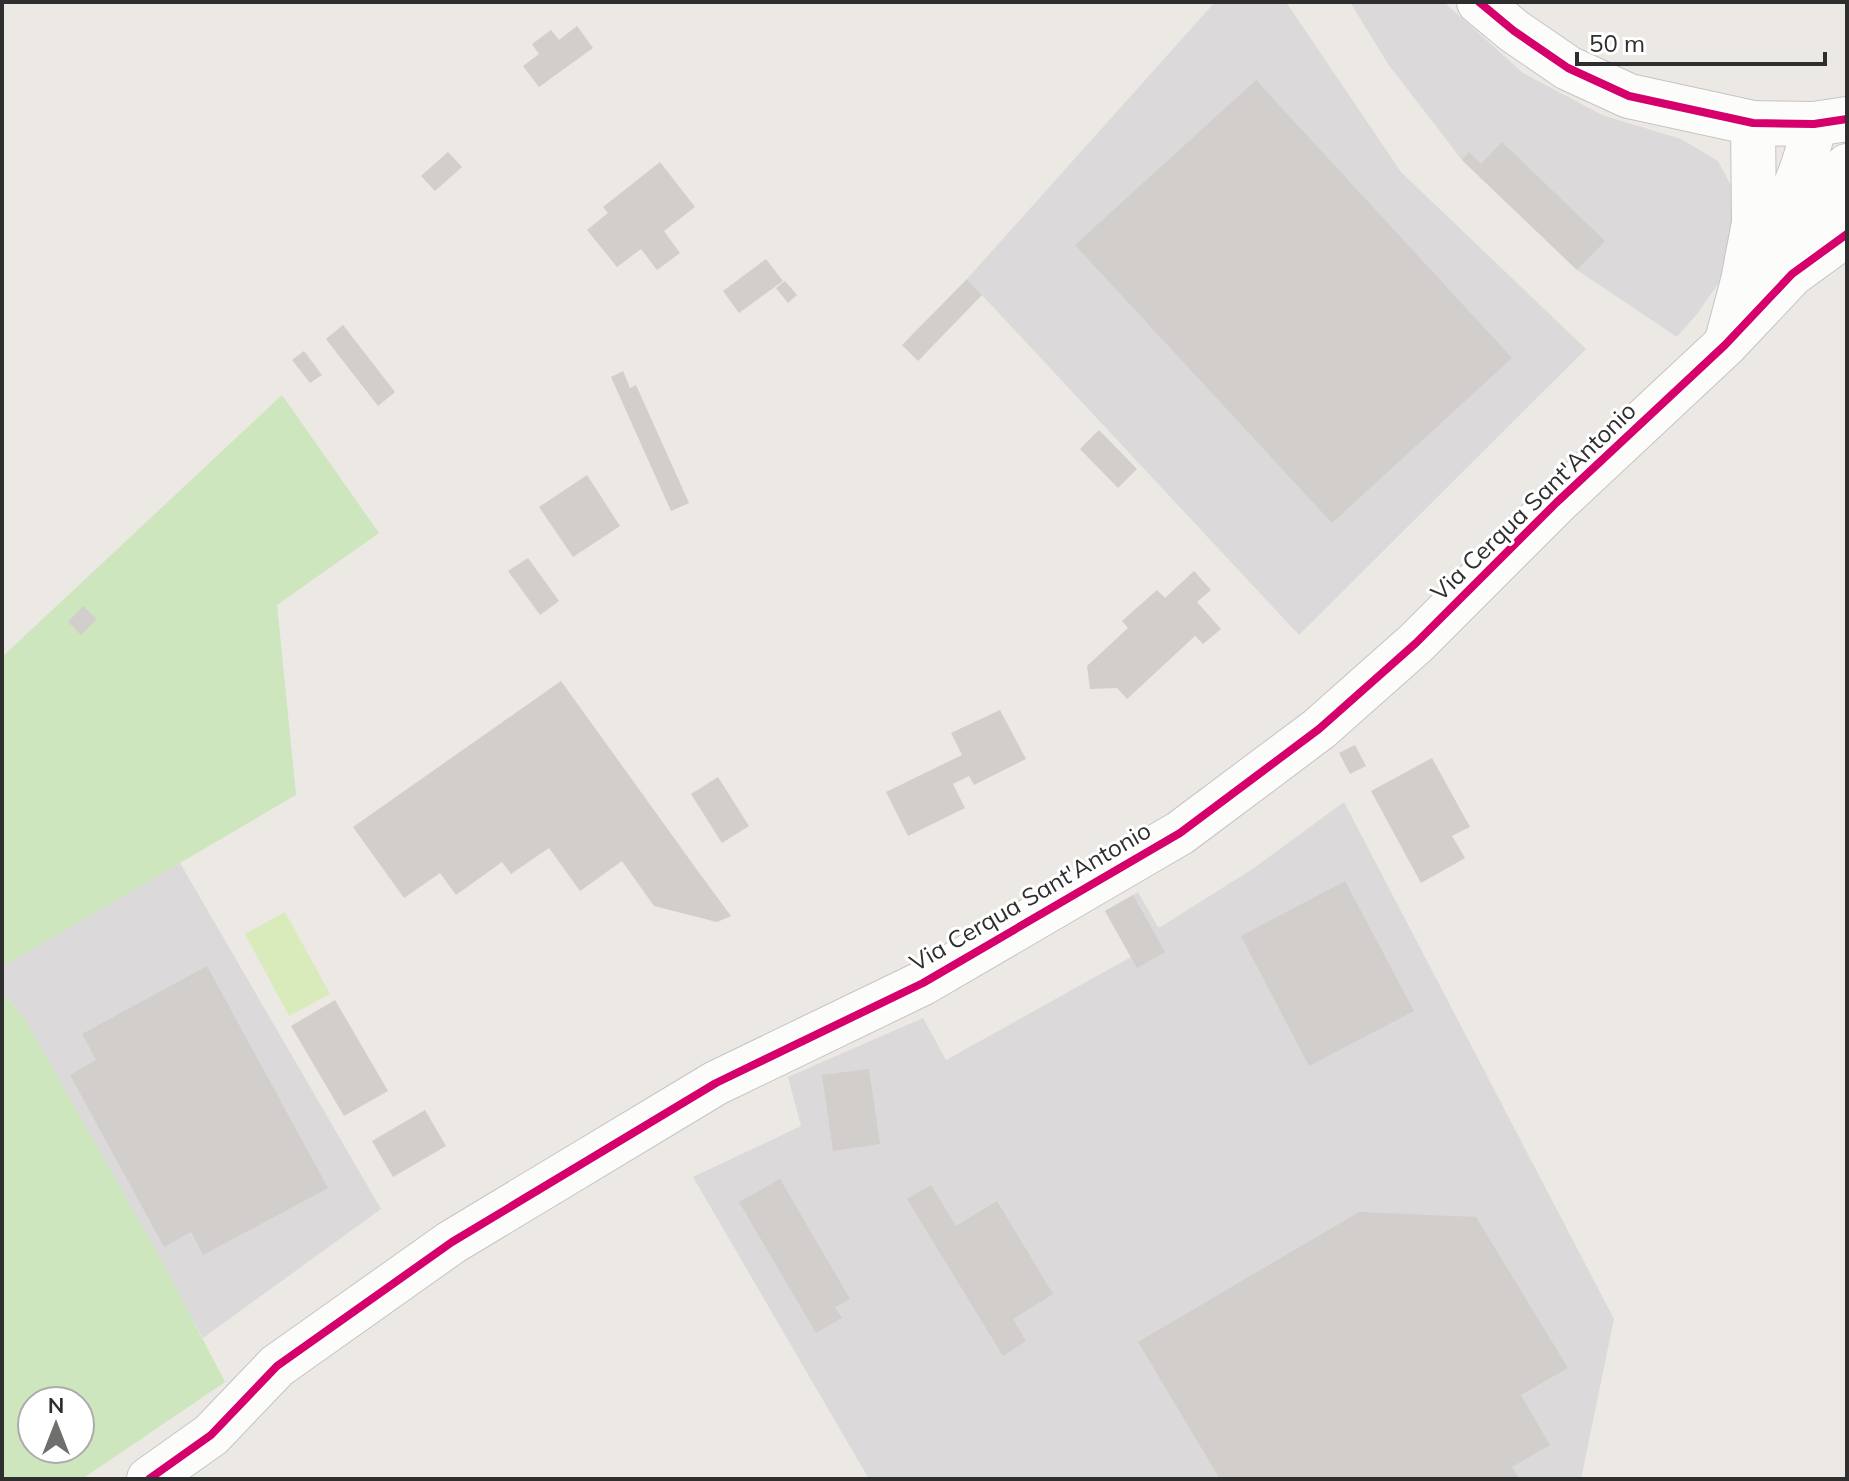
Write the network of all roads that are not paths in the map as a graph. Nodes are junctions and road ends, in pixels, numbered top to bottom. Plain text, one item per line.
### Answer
1 (1479, 2) edge
2 (1830, 121) edge
3 (1753, 123) junction
4 (1847, 166) edge
5 (1847, 234) edge
6 (1792, 274) junction
7 (1743, 281) junction
8 (1725, 345) junction
9 (164, 1478) edge

1 - 3 street
2 - 3 street
2 - 7 street
3 - 7 street
4 - 6 street, Via Cerqua Sant'Antonio
5 - 6 street, Via Cerqua Sant'Antonio
6 - 8 street, Via Cerqua Sant'Antonio
7 - 8 street
8 - 9 street, Via Cerqua Sant'Antonio

